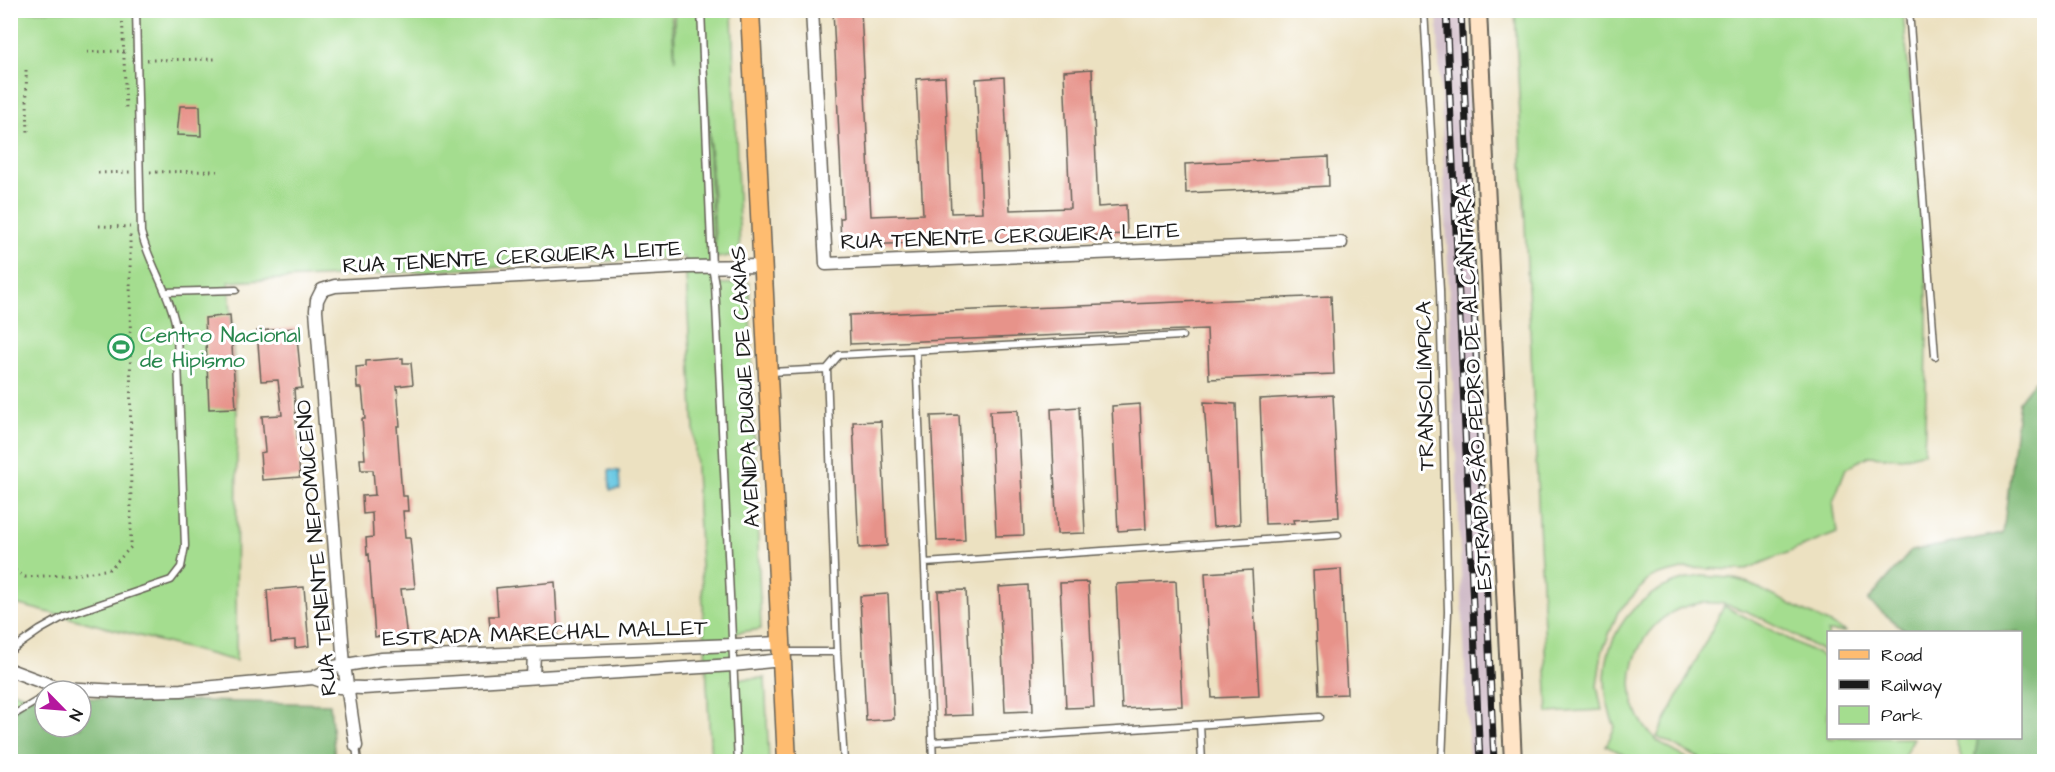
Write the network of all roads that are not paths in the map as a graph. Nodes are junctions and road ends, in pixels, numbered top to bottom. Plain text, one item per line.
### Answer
1 (136, 10) edge
2 (701, 10) edge
3 (750, 10) edge
4 (812, 10) edge
5 (1424, 10) edge
6 (1478, 10) edge
7 (1909, 10) edge
8 (1341, 243) dead end
9 (762, 266) junction
10 (712, 267) junction
11 (236, 290) dead end
12 (165, 292) junction
13 (316, 310) joint
14 (1182, 336) dead end
15 (916, 351) junction
16 (1935, 356) dead end
17 (827, 369) junction
18 (768, 372) junction
19 (1338, 535) dead end
20 (925, 563) junction
21 (732, 645) junction
22 (10, 651) edge
23 (782, 652) junction
24 (837, 652) junction
25 (534, 653) junction
26 (344, 665) junction
27 (733, 665) junction
28 (10, 670) edge
29 (534, 676) junction
30 (313, 678) junction
31 (33, 680) edge
32 (347, 688) junction
33 (93, 691) edge
34 (33, 703) edge
35 (10, 717) edge
36 (1319, 717) dead end
37 (1200, 725) junction
38 (933, 742) junction
39 (356, 746) joint
40 (358, 762) edge
41 (738, 762) edge
42 (787, 762) edge
43 (844, 762) edge
44 (933, 762) edge
45 (1202, 762) edge
46 (1442, 762) edge
47 (1513, 762) edge

1 - 12 lane
2 - 10 lane
3 - 9 main road, AVENIDA DUQUE DE CAXIAS
4 - 8 street, RUA TENENTE CERQUEIRA LEITE
5 - 46 lane, TRANSOLÍMPICA
6 - 47 street, ESTRADA SÃO PEDRO DE ALCÂNTARA
7 - 16 lane
9 - 10 street, RUA TENENTE CERQUEIRA LEITE
9 - 18 main road, AVENIDA DUQUE DE CAXIAS
10 - 13 street, RUA TENENTE CERQUEIRA LEITE
10 - 21 lane
11 - 12 lane
12 - 22 lane
13 - 26 street, RUA TENENTE NEPOMUCENO
14 - 15 lane
15 - 17 lane
15 - 20 lane
17 - 18 lane
17 - 24 lane
18 - 23 main road, AVENIDA DUQUE DE CAXIAS
19 - 20 lane
20 - 38 lane
21 - 23 street, ESTRADA MARECHAL MALLET
21 - 25 street, ESTRADA MARECHAL MALLET
21 - 27 lane
23 - 24 lane
23 - 27 street, ESTRADA MARECHAL MALLET
23 - 42 main road, AVENIDA DUQUE DE CAXIAS
24 - 43 lane
25 - 26 street, ESTRADA MARECHAL MALLET
25 - 29 street
26 - 30 street, ESTRADA MARECHAL MALLET
26 - 32 street, RUA TENENTE NEPOMUCENO
27 - 29 street, ESTRADA MARECHAL MALLET
27 - 41 lane
28 - 31 street, ESTRADA MARECHAL MALLET
29 - 32 street, ESTRADA MARECHAL MALLET
30 - 32 street, ESTRADA MARECHAL MALLET
30 - 33 street, ESTRADA MARECHAL MALLET
32 - 39 street, RUA TENENTE NEPOMUCENO
34 - 35 lane
36 - 37 lane
37 - 38 lane
37 - 45 lane
38 - 44 lane
39 - 40 lane

